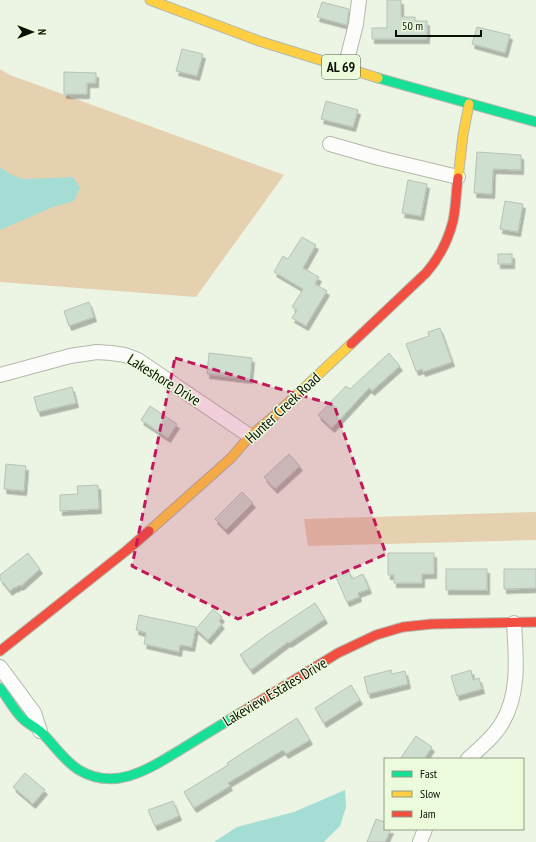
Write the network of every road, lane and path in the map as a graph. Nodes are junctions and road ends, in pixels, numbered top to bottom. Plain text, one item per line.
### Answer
1 (150, 0) edge
2 (359, 0) edge
3 (345, 68) junction
4 (469, 104) junction
5 (536, 122) edge
6 (330, 144) dead end
7 (458, 176) junction
8 (0, 375) edge
9 (250, 436) junction
10 (536, 622) edge
11 (514, 623) junction
12 (0, 651) edge
13 (0, 667) edge
14 (0, 688) edge
15 (40, 731) junction
16 (469, 758) edge
17 (425, 830) edge
18 (420, 842) edge

1 - 3 main road, AL 69
2 - 3 street
3 - 4 main road, AL 69
4 - 5 main road, AL 69
4 - 7 main road, Hunter Creek Road
6 - 7 street
7 - 9 main road, Hunter Creek Road
8 - 9 street, Lakeshore Drive
9 - 12 main road, Hunter Creek Road
10 - 11 main road, Lakeview Estates Drive
11 - 15 main road, Lakeview Estates Drive
11 - 16 street
13 - 15 street, Lakeview Estates Drive
14 - 15 main road, Lakeview Estates Drive
17 - 18 street

